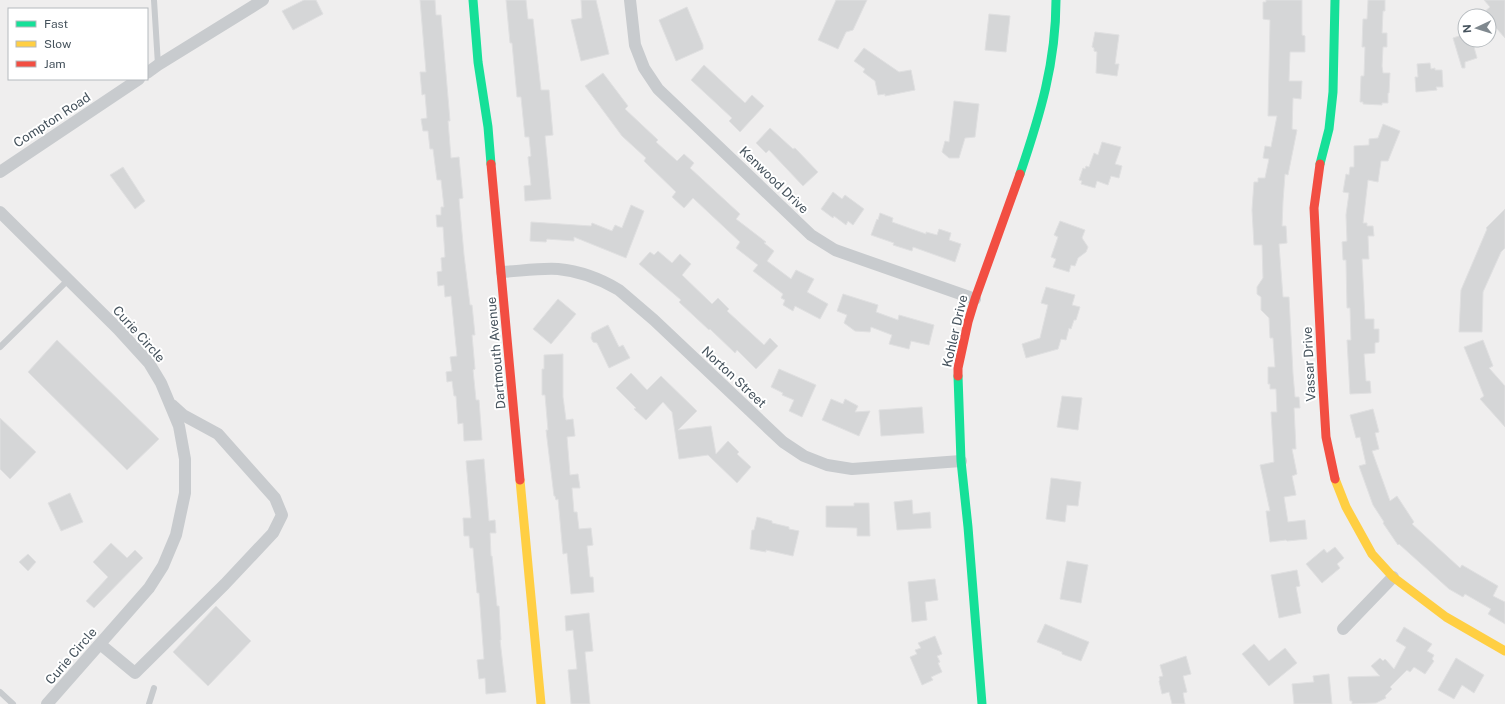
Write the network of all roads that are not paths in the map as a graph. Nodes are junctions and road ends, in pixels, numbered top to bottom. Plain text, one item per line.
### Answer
1 (154, 0) edge
2 (263, 0) edge
3 (473, 0) edge
4 (630, 0) edge
5 (1056, 0) edge
6 (1335, 0) edge
7 (158, 65) junction
8 (148, 72) edge
9 (138, 80) edge
10 (0, 172) edge
11 (0, 212) edge
12 (502, 272) junction
13 (68, 280) junction
14 (975, 299) junction
15 (0, 347) edge
16 (169, 402) junction
17 (961, 461) junction
18 (1394, 577) junction
19 (1343, 630) dead end
20 (100, 644) junction
21 (1505, 651) edge
22 (154, 688) dead end
23 (0, 692) edge
24 (12, 704) edge
25 (47, 704) edge
26 (149, 704) edge
27 (541, 704) edge
28 (982, 704) edge

1 - 7 lane
2 - 7 street
3 - 12 street, Dartmouth Avenue
4 - 14 street, Kenwood Drive
5 - 14 street, Kohler Drive
6 - 18 street, Vassar Drive
7 - 8 street
9 - 10 street, Compton Road
11 - 13 street, Curie Circle
12 - 17 street, Norton Street
12 - 27 street, Dartmouth Avenue
13 - 15 lane
13 - 16 street, Curie Circle
14 - 17 street, Kohler Drive
16 - 20 street, Curie Circle
16 - 20 street
17 - 28 street, Kohler Drive
18 - 19 street
18 - 21 street, Vassar Drive
20 - 25 street, Curie Circle
22 - 26 lane
23 - 24 lane

